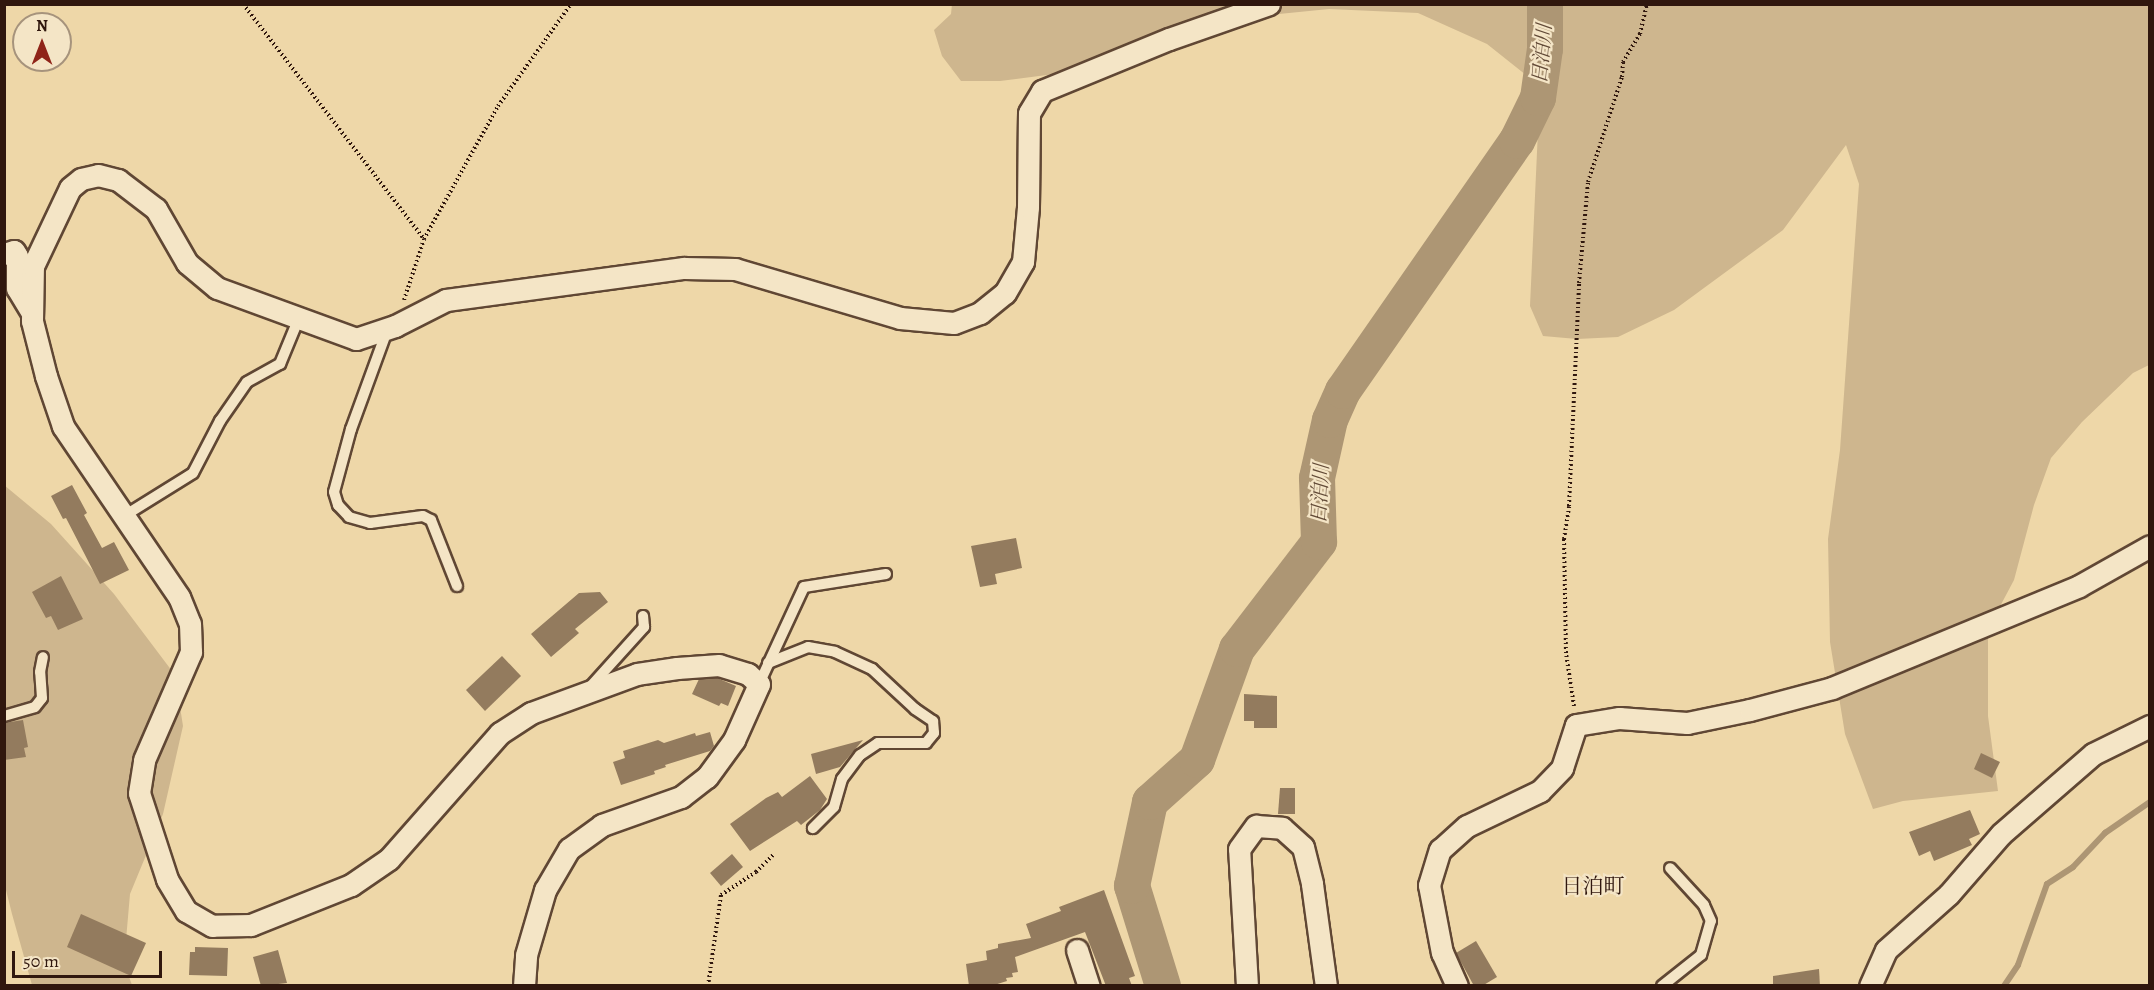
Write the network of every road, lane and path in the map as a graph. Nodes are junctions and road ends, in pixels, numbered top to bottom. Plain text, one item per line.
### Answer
1 (243, 4) edge
2 (571, 4) edge
3 (1269, 4) edge
4 (1647, 4) edge
5 (424, 239) junction
6 (4, 254) edge
7 (32, 314) junction
8 (299, 318) junction
9 (392, 327) junction
10 (124, 516) junction
11 (2150, 546) edge
12 (886, 574) dead end
13 (457, 586) dead end
14 (642, 616) dead end
15 (43, 657) dead end
16 (768, 663) junction
17 (759, 684) junction
18 (583, 694) junction
19 (4, 716) edge
20 (1576, 725) junction
21 (2150, 726) edge
22 (813, 828) dead end
23 (774, 854) dead end
24 (1670, 868) dead end
25 (1077, 950) dead end
26 (524, 986) edge
27 (708, 986) edge
28 (1089, 986) edge
29 (1247, 986) edge
30 (1326, 986) edge
31 (1456, 986) edge
32 (1662, 986) edge
33 (1870, 986) edge

1 - 5 path
2 - 5 path
3 - 9 street
4 - 20 path
5 - 9 path
6 - 7 street
7 - 8 street
7 - 10 street
8 - 9 street
8 - 10 lane
9 - 13 lane
10 - 18 street
11 - 20 street
12 - 16 lane
14 - 18 lane
15 - 19 lane
16 - 17 lane
16 - 22 lane
17 - 18 street
17 - 26 street
20 - 31 street
21 - 33 street
23 - 27 path
24 - 32 lane
25 - 28 street
29 - 30 street

